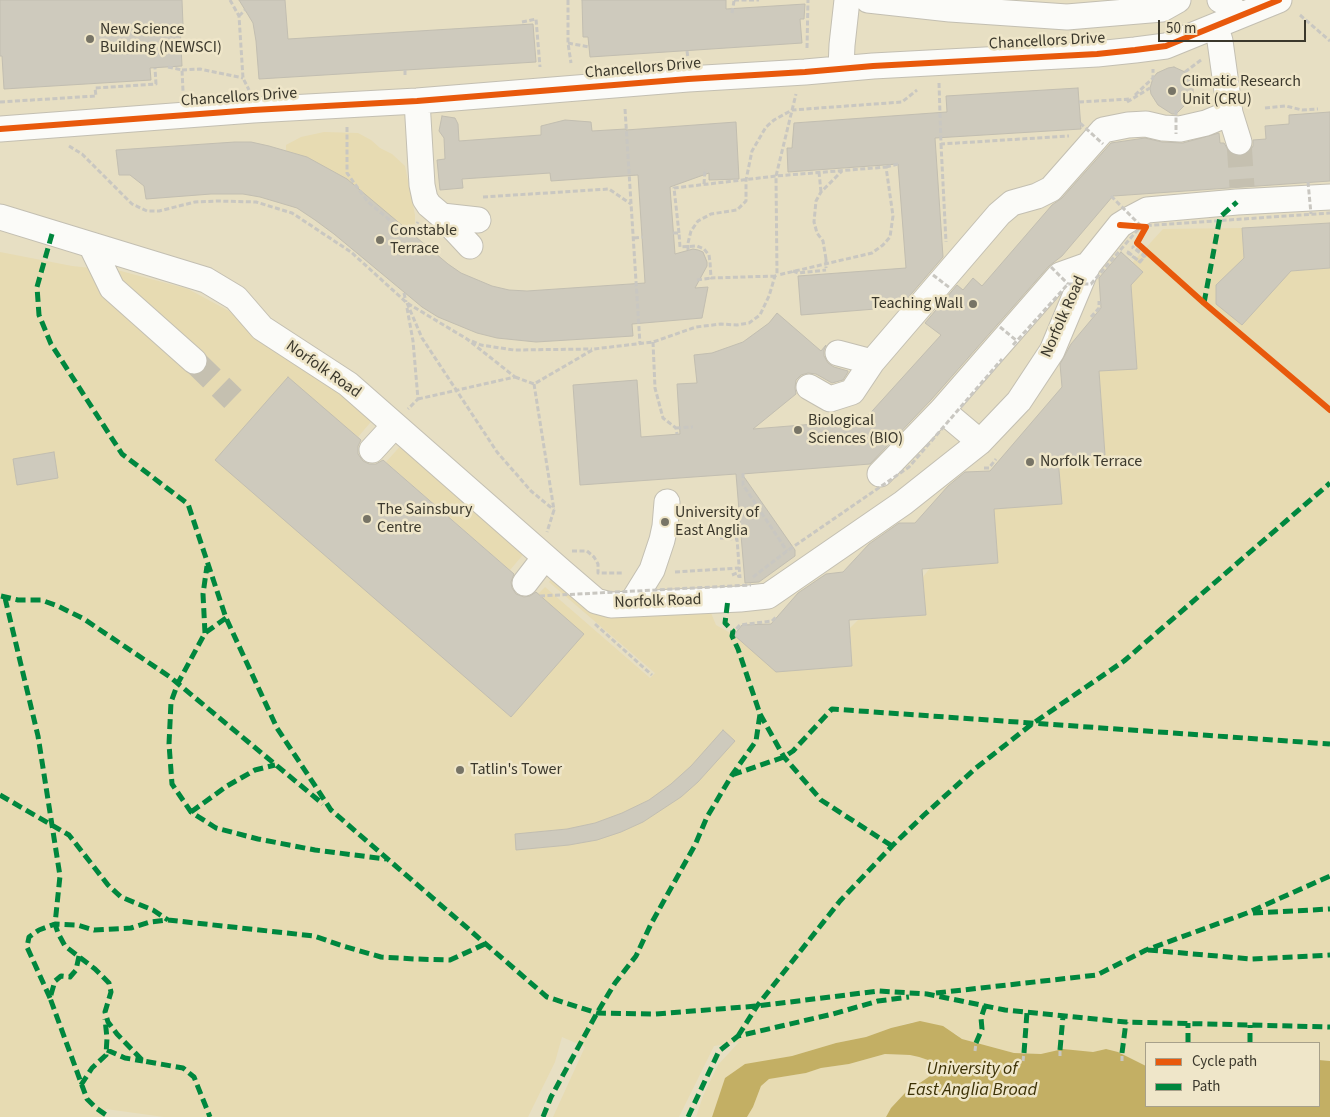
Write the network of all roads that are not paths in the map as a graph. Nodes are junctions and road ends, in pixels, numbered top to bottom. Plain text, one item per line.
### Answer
1 (847, 0) edge
2 (868, 0) edge
3 (1178, 0) edge
4 (1220, 0) edge
5 (1279, 0) edge
6 (1240, 16) junction
7 (1216, 27) junction
8 (841, 68) junction
9 (417, 101) junction
10 (1230, 113) junction
11 (0, 128) edge
12 (1234, 142) tunnel mouth
13 (1330, 197) edge
14 (476, 209) road end
15 (442, 216) junction
16 (0, 217) edge
17 (91, 245) junction
18 (470, 246) dead end
19 (1088, 265) junction
20 (838, 353) dead end
21 (194, 361) tunnel mouth
22 (872, 362) junction
23 (810, 386) dead end
24 (942, 410) junction
25 (395, 424) junction
26 (980, 442) junction
27 (372, 450) dead end
28 (880, 474) dead end
29 (667, 502) dead end
30 (550, 557) junction
31 (532, 589) road end
32 (631, 604) junction

1 - 8 lane
2 - 3 lane
4 - 6 lane
5 - 6 lane, Chancellors Drive
6 - 7 lane, Chancellors Drive
7 - 8 lane, Chancellors Drive
7 - 10 lane
8 - 9 lane, Chancellors Drive
9 - 11 lane, Chancellors Drive
9 - 15 lane
10 - 12 lane
10 - 22 lane
13 - 19 lane, Norfolk Road
14 - 15 lane
15 - 18 lane
16 - 17 lane, Norfolk Road
17 - 21 lane
17 - 25 lane, Norfolk Road
19 - 24 lane
19 - 26 lane, Norfolk Road
20 - 22 lane
22 - 23 lane
24 - 26 lane
24 - 28 lane
25 - 27 lane
25 - 30 lane, Norfolk Road
26 - 32 lane, Norfolk Road
29 - 32 lane
30 - 31 lane
30 - 32 lane, Norfolk Road

